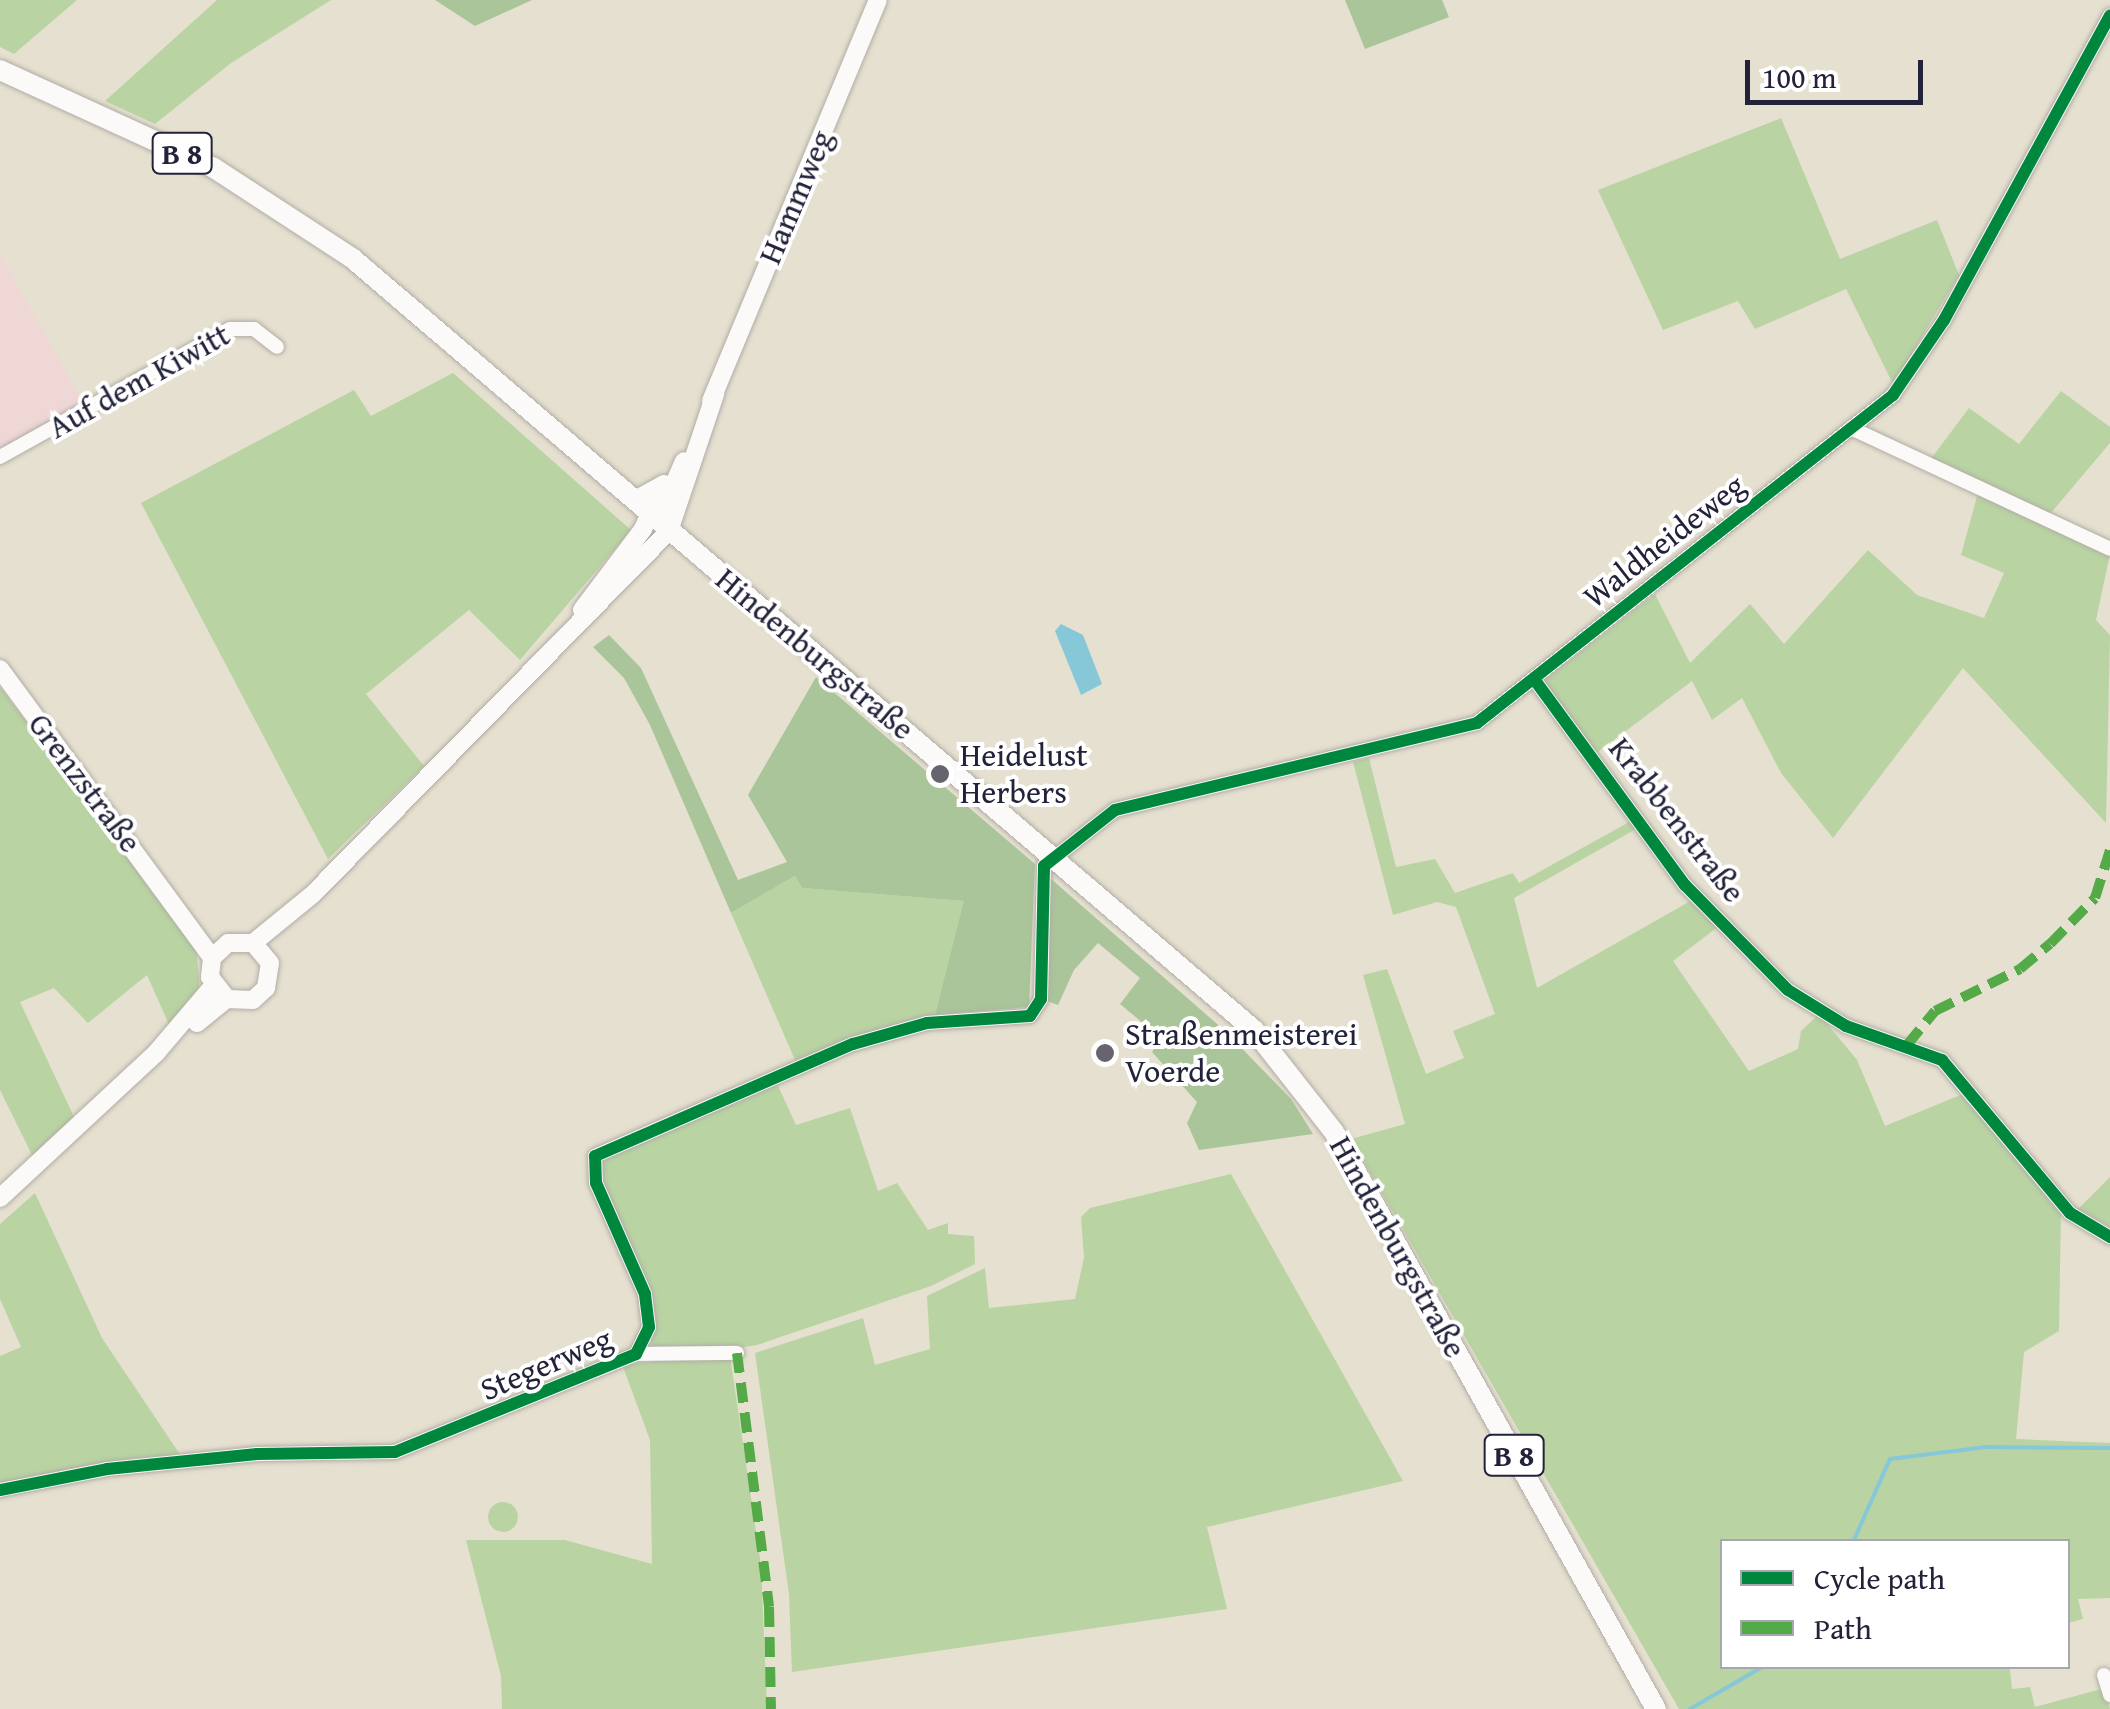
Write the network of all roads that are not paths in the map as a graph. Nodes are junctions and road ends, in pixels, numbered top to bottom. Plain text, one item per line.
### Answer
1 (878, 0) edge
2 (2110, 15) edge
3 (0, 70) edge
4 (277, 347) dead end
5 (715, 394) junction
6 (1851, 428) junction
7 (0, 456) edge
8 (655, 518) junction
9 (2110, 550) edge
10 (565, 634) junction
11 (0, 669) edge
12 (1534, 679) junction
13 (1053, 855) junction
14 (170, 898) junction
15 (228, 943) junction
16 (260, 949) junction
17 (212, 958) junction
18 (220, 992) junction
19 (0, 1198) edge
20 (2110, 1237) edge
21 (737, 1352) dead end
22 (636, 1354) junction
23 (0, 1490) edge
24 (2104, 1675) dead end
25 (2110, 1696) edge
26 (1656, 1709) edge

1 - 5 main road, Hammweg
2 - 6 street, Waldheideweg
3 - 8 main road, Hindenburgstraße / B 8
4 - 7 street, Auf dem Kiwitt
5 - 8 main road, Hammweg
5 - 8 main road, Hammweg
6 - 9 street
6 - 12 street, Waldheideweg
8 - 10 main road, Hammweg
8 - 10 main road, Hammweg
8 - 13 main road, Hindenburgstraße / B 8
10 - 16 main road, Hammweg
11 - 14 main road, Grenzstraße
12 - 13 street, Waldheideweg
12 - 20 street, Krabbenstraße
13 - 22 street, Stegerweg
13 - 26 main road, Hindenburgstraße / B 8
14 - 15 main road, Grenzstraße
14 - 17 main road, Grenzstraße
15 - 16 main road
15 - 17 main road
16 - 18 main road, Hammweg
17 - 18 main road
18 - 19 main road, Hammweg
21 - 22 street, Stegerweg
22 - 23 street, Stegerweg
24 - 25 street

